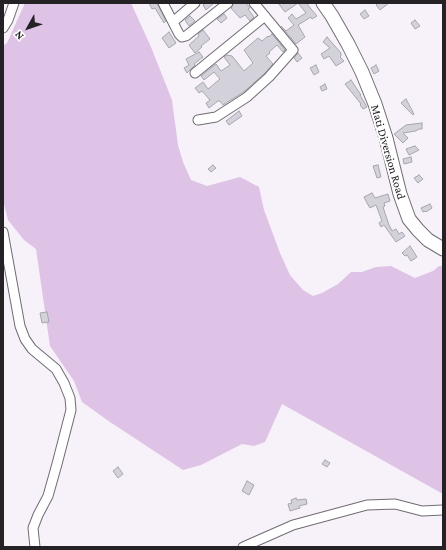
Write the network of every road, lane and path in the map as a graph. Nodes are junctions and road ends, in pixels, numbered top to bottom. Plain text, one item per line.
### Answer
1 (14, 3) edge
2 (164, 3) edge
3 (254, 3) edge
4 (322, 3) edge
5 (193, 4) edge
6 (226, 4) edge
7 (265, 16) junction
8 (173, 22) junction
9 (3, 28) edge
10 (195, 73) dead end
11 (198, 120) dead end
12 (3, 232) edge
13 (443, 249) edge
14 (443, 510) edge
15 (34, 547) edge
16 (243, 547) edge

1 - 9 street
2 - 8 street
3 - 7 street
4 - 13 highway, Mati Diversion Road
5 - 8 street
6 - 8 street
7 - 10 street
7 - 11 street
12 - 15 street
14 - 16 street

